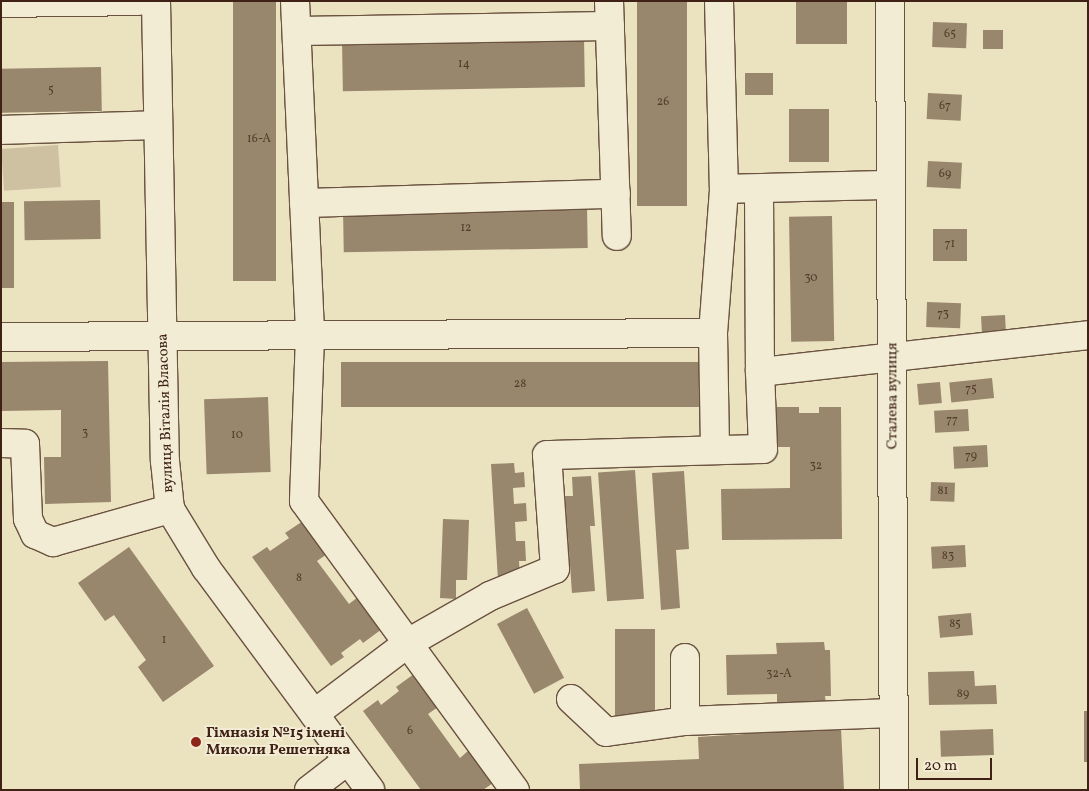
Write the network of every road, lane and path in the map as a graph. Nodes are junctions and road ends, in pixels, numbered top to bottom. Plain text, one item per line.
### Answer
1 (138, 1) edge
2 (156, 1) edge
3 (295, 1) edge
4 (719, 1) edge
5 (890, 1) edge
6 (1, 3) edge
7 (610, 14) edge
8 (297, 31) junction
9 (158, 125) junction
10 (1, 130) edge
11 (891, 185) junction
12 (759, 188) junction
13 (724, 190) junction
14 (616, 194) junction
15 (304, 202) junction
16 (617, 236) dead end
17 (713, 333) junction
18 (1088, 335) edge
19 (310, 336) junction
20 (1, 338) edge
21 (162, 338) junction
22 (893, 356) junction
23 (760, 372) junction
24 (1, 443) edge
25 (715, 450) junction
26 (170, 509) junction
27 (408, 643) junction
28 (685, 658) dead end
29 (571, 699) dead end
30 (892, 713) junction
31 (314, 714) junction
32 (685, 722) junction
33 (348, 760) junction
34 (309, 790) edge
35 (370, 790) edge
36 (515, 790) edge
37 (894, 790) edge

1 - 6 street
2 - 9 street, вулиця Віталія Власова
3 - 8 street
4 - 13 street
5 - 11 street, Сталева вулиця
7 - 8 street
7 - 14 street
8 - 15 street
9 - 10 street
9 - 21 street, вулиця Віталія Власова
11 - 12 street
11 - 22 street, Сталева вулиця
12 - 13 street
12 - 23 street
13 - 17 street
14 - 15 street
14 - 16 street
15 - 19 street
17 - 19 street
17 - 25 street
18 - 22 street
19 - 21 street
19 - 27 street
20 - 21 street
21 - 26 street, вулиця Віталія Власова
22 - 23 street
22 - 30 street, Сталева вулиця
23 - 25 street
24 - 26 street
25 - 27 street
26 - 31 street, вулиця Віталія Власова
27 - 31 street
27 - 36 street
28 - 32 street
29 - 32 street
30 - 32 street
30 - 37 street, Сталева вулиця
31 - 33 street, вулиця Віталія Власова
33 - 34 street
33 - 35 street, вулиця Віталія Власова

